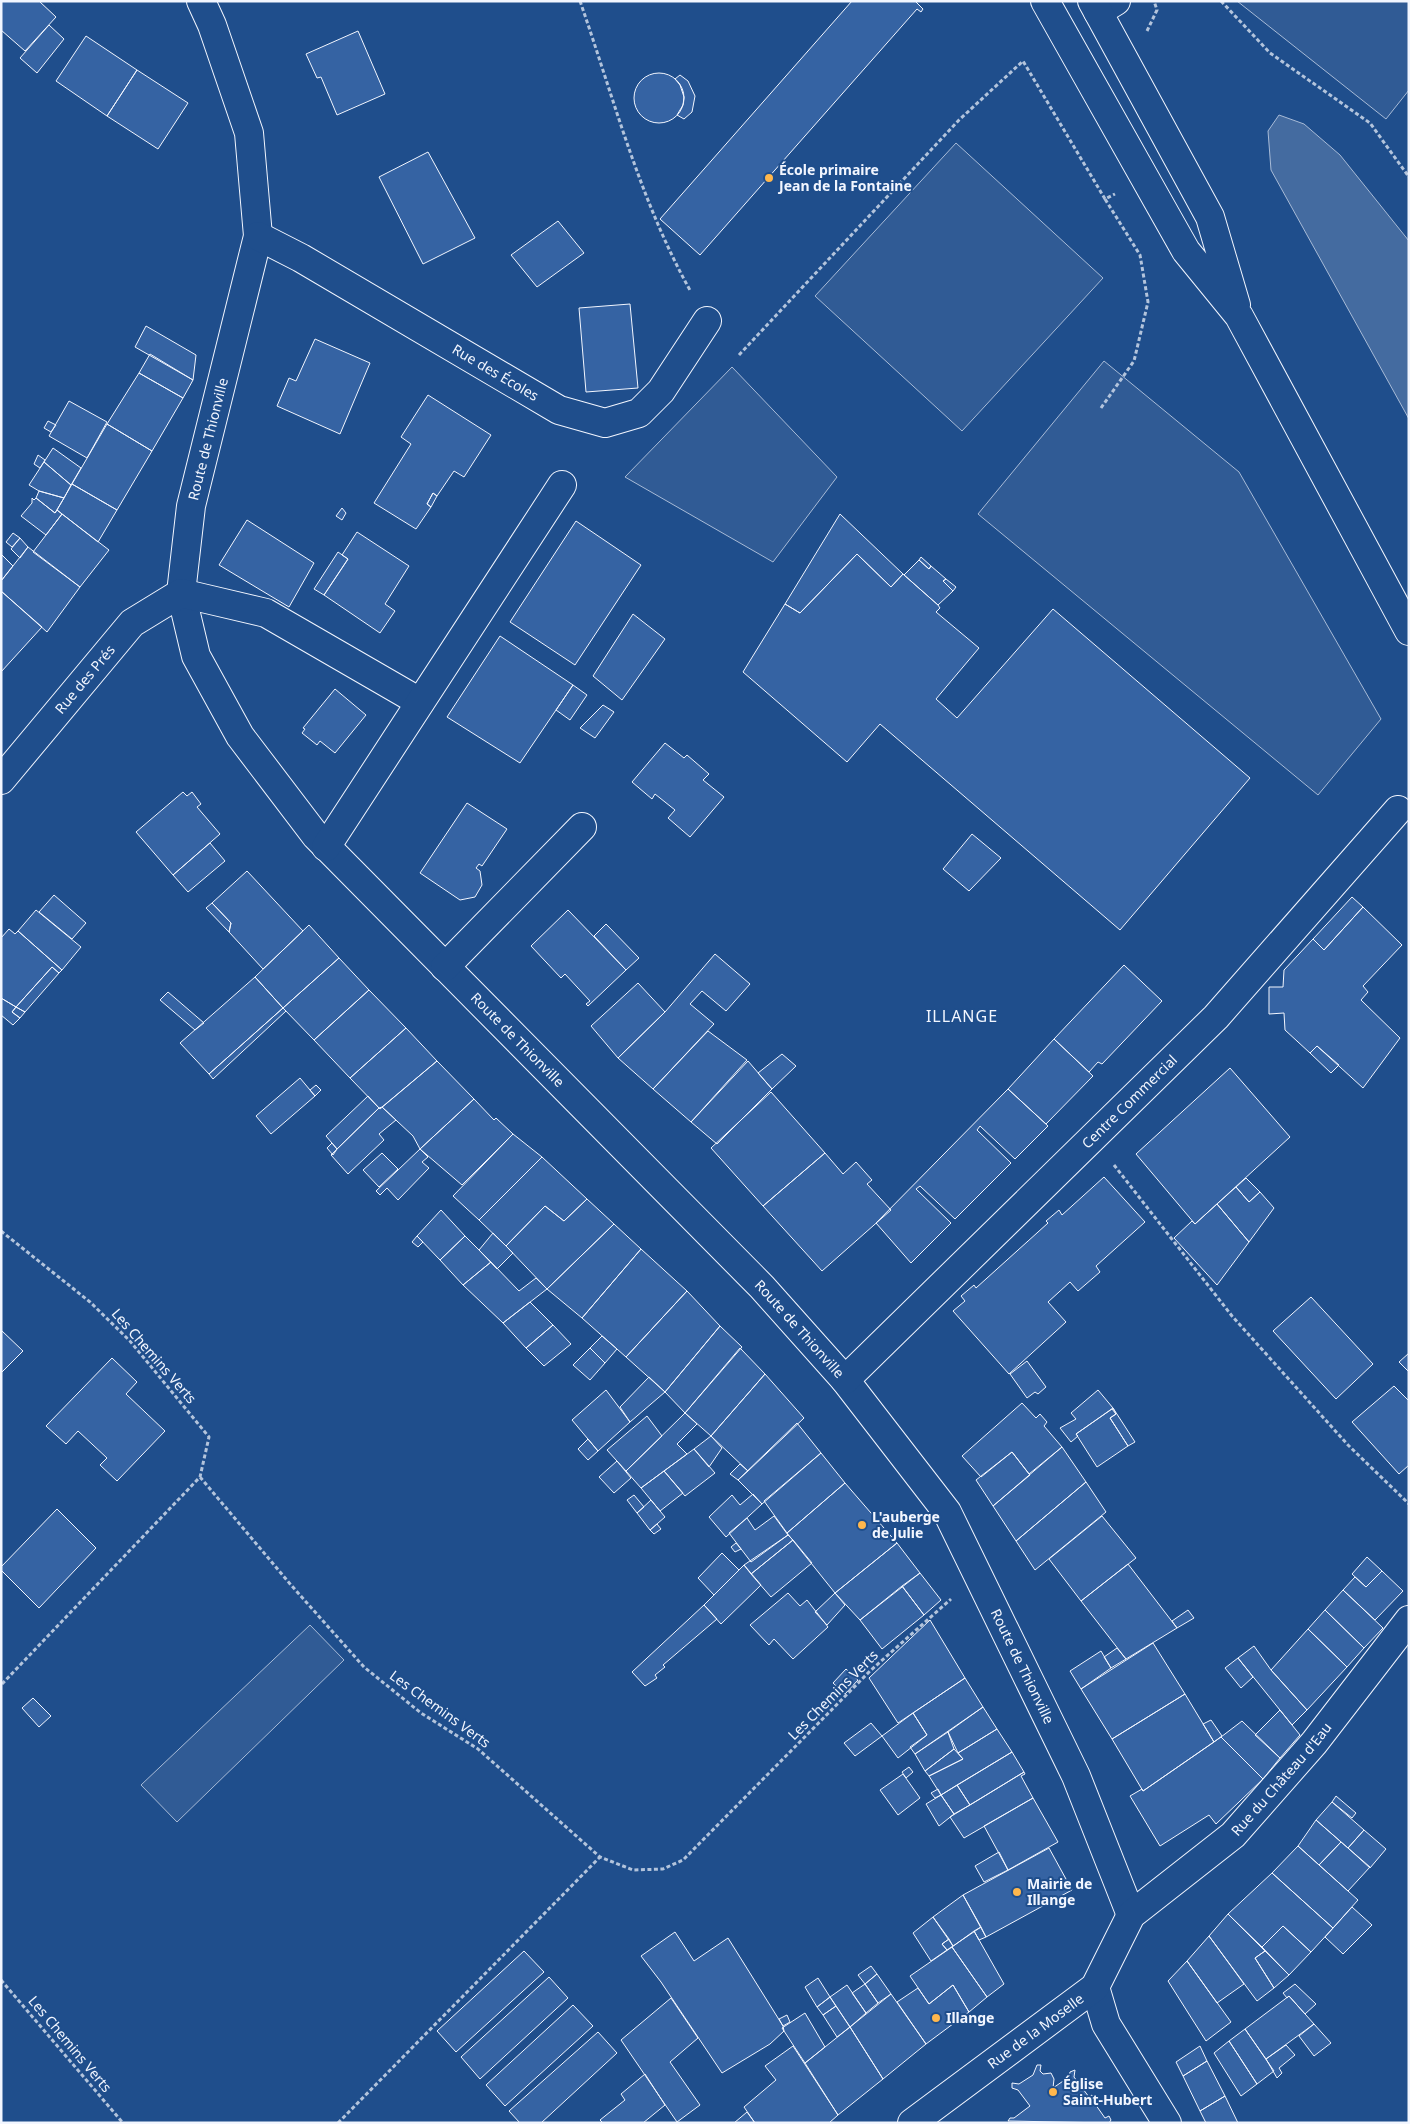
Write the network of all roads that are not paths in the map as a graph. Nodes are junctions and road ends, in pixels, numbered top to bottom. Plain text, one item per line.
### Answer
1 (201, 1) edge
2 (1045, 1) edge
3 (1102, 5) edge
4 (258, 236) junction
5 (1239, 316) junction
6 (707, 321) road end
7 (562, 485) dead end
8 (181, 593) junction
9 (1409, 631) edge
10 (420, 702) junction
11 (1, 780) edge
12 (1398, 810) dead end
13 (582, 828) dead end
14 (326, 847) junction
15 (445, 967) junction
16 (845, 1380) junction
17 (1409, 1620) edge
18 (1131, 1915) junction
19 (1095, 1988) junction
20 (912, 2123) edge
21 (1167, 2123) edge

1 - 4 street, Route de Thionville
2 - 5 street
3 - 5 street
4 - 6 street, Rue des Écoles
4 - 8 street, Route de Thionville
5 - 9 street
7 - 10 street
8 - 10 street
8 - 11 street, Rue des Prés
8 - 14 street, Route de Thionville
10 - 14 street
12 - 16 street, Centre Commercial
13 - 15 street
14 - 15 street, Route de Thionville
15 - 16 street, Route de Thionville
16 - 18 street, Route de Thionville
17 - 18 street, Rue du Château d'Eau
18 - 19 street, Rue de la Moselle
19 - 20 street, Rue de la Moselle
19 - 21 street

